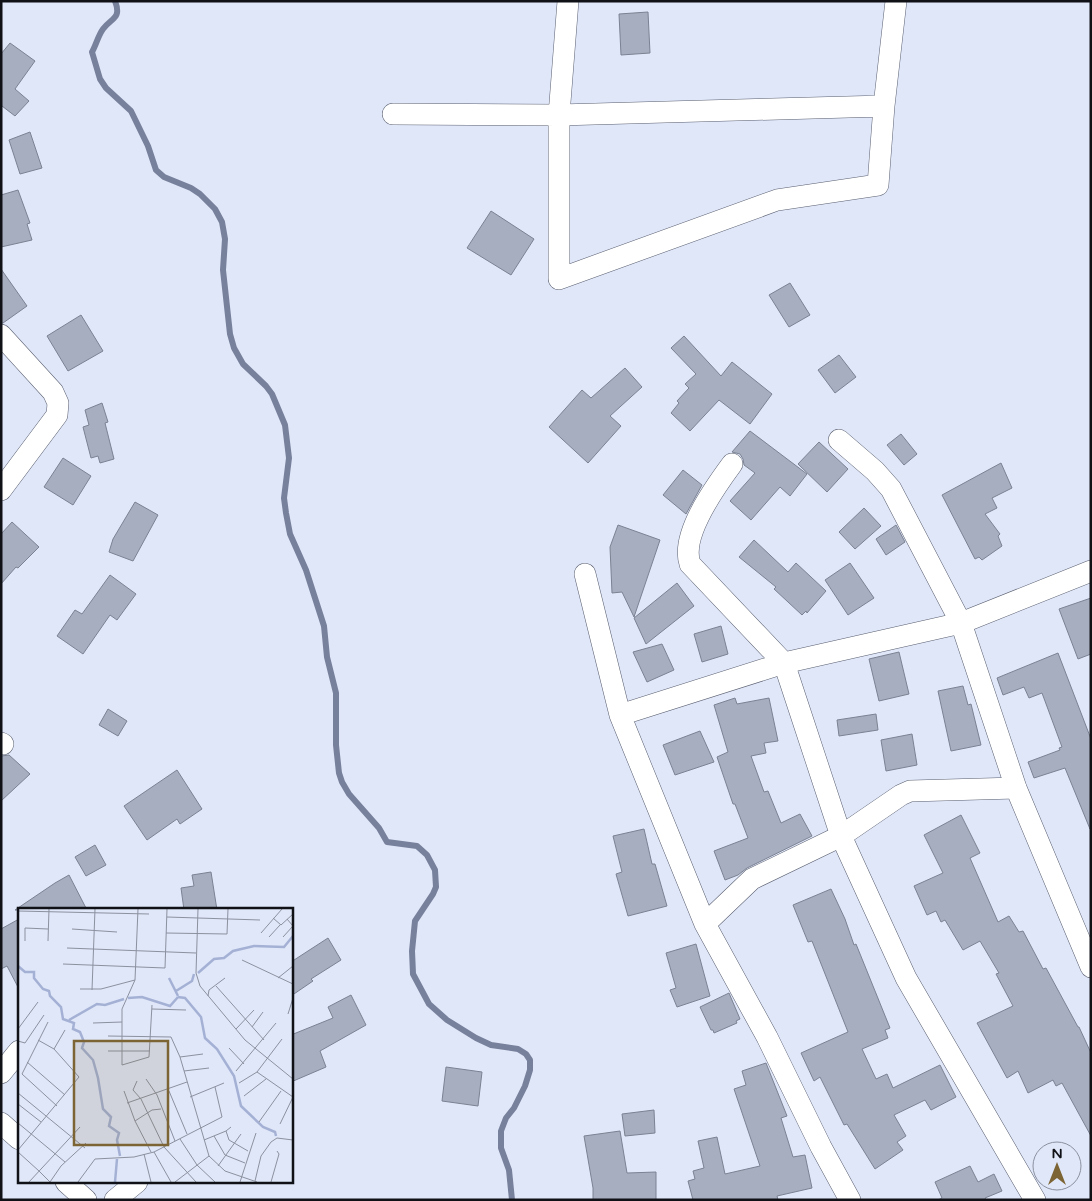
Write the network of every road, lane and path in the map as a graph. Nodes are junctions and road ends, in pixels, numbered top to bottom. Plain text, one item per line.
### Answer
1 (568, 1) edge
2 (896, 1) edge
3 (884, 106) junction
4 (393, 114) dead end
5 (559, 115) junction
6 (1, 335) edge
7 (839, 440) dead end
8 (732, 464) dead end
9 (1, 490) edge
10 (1091, 571) edge
11 (585, 574) dead end
12 (960, 623) junction
13 (784, 663) junction
14 (620, 715) junction
15 (1016, 788) junction
16 (841, 836) junction
17 (706, 924) junction
18 (1091, 967) edge
19 (18, 1052) edge
20 (1, 1073) edge
21 (1, 1123) edge
22 (18, 1138) edge
23 (68, 1184) edge
24 (135, 1184) edge
25 (86, 1200) edge
26 (115, 1200) edge
27 (850, 1200) edge
28 (1035, 1200) edge

1 - 5 street
2 - 3 street
3 - 5 street
3 - 5 street
4 - 5 street
6 - 9 street
7 - 12 street
8 - 13 street
10 - 12 street
11 - 14 street
12 - 13 street
12 - 15 street
13 - 14 street
13 - 16 street
14 - 17 street
15 - 16 street
15 - 18 street
16 - 17 street
16 - 28 street
17 - 27 street
19 - 20 street
21 - 22 street
23 - 25 street
24 - 26 street

